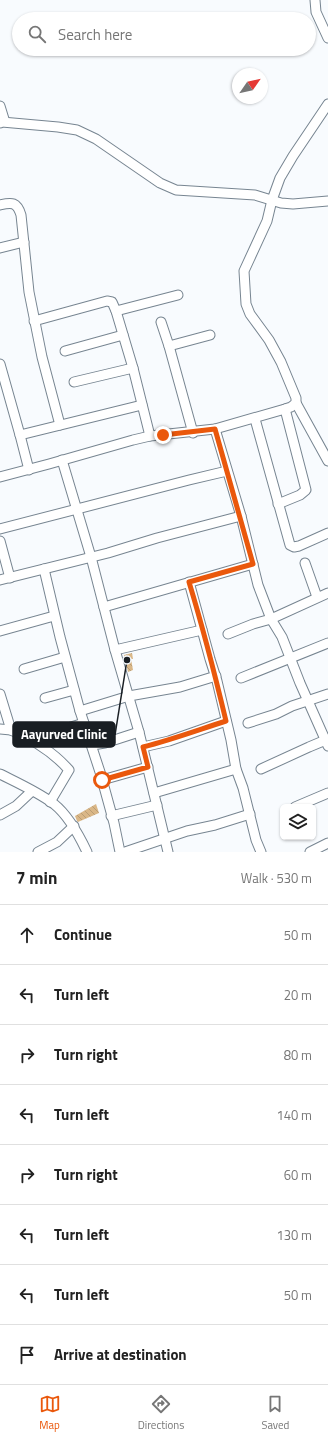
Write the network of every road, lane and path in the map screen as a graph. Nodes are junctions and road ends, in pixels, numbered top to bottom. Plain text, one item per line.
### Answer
1 (315, 0) edge
2 (328, 38) edge
3 (328, 104) edge
4 (0, 106) edge
5 (1, 122) edge
6 (272, 200) junction
7 (328, 200) edge
8 (0, 205) edge
9 (24, 242) junction
10 (0, 248) edge
11 (178, 295) dead end
12 (116, 311) junction
13 (34, 321) junction
14 (161, 322) dead end
15 (123, 335) junction
16 (210, 335) dead end
17 (169, 346) junction
18 (65, 351) dead end
19 (0, 364) edge
20 (133, 368) junction
21 (74, 382) dead end
22 (296, 403) junction
23 (142, 404) junction
24 (286, 409) junction
25 (255, 418) junction
26 (60, 425) junction
27 (215, 429) junction
28 (193, 433) junction
29 (20, 435) junction
30 (150, 436) junction
31 (62, 460) junction
32 (328, 461) edge
33 (28, 470) junction
34 (227, 471) junction
35 (0, 477) edge
36 (278, 504) junction
37 (76, 509) junction
38 (241, 516) junction
39 (0, 529) edge
40 (328, 533) edge
41 (0, 541) edge
42 (91, 557) junction
43 (305, 563) dead end
44 (253, 564) junction
45 (44, 569) junction
46 (10, 578) junction
47 (0, 580) edge
48 (189, 582) junction
49 (328, 593) edge
50 (317, 597) junction
51 (104, 607) junction
52 (54, 616) junction
53 (271, 619) junction
54 (202, 630) junction
55 (0, 631) edge
56 (228, 634) dead end
57 (328, 643) edge
58 (115, 650) junction
59 (65, 657) junction
60 (290, 658) junction
61 (24, 669) dead end
62 (216, 676) junction
63 (240, 678) dead end
64 (74, 690) junction
65 (0, 694) edge
66 (328, 694) edge
67 (129, 696) junction
68 (45, 698) dead end
69 (308, 702) junction
70 (80, 711) junction
71 (226, 721) junction
72 (84, 723) junction
73 (248, 723) dead end
74 (0, 729) edge
75 (11, 730) junction
76 (58, 731) dead end
77 (139, 732) junction
78 (327, 742) edge
79 (92, 745) junction
80 (143, 747) junction
81 (148, 767) junction
82 (236, 769) junction
83 (261, 769) dead end
84 (0, 774) edge
85 (102, 780) junction
86 (32, 791) junction
87 (154, 793) junction
88 (328, 793) edge
89 (50, 802) junction
90 (302, 804) edge
91 (157, 805) junction
92 (250, 814) junction
93 (0, 815) edge
94 (111, 816) junction
95 (74, 826) junction
96 (164, 838) junction
97 (328, 843) edge
98 (38, 852) edge
99 (87, 852) edge
100 (120, 852) edge
101 (125, 852) edge
102 (168, 852) edge
103 (261, 852) edge
104 (310, 852) edge

1 - 2 street
3 - 6 street
4 - 5 street
5 - 6 street
6 - 7 street
6 - 22 street
8 - 9 street
9 - 10 street
9 - 13 street
11 - 12 street
12 - 13 street
12 - 15 street
13 - 26 street
14 - 17 street
15 - 18 street
15 - 20 street
16 - 17 street
17 - 28 street
19 - 29 street
20 - 21 street
20 - 23 street
22 - 24 street
22 - 32 street
23 - 26 street
23 - 30 street
24 - 25 street
24 - 36 street
25 - 27 street
25 - 36 street
26 - 29 street
27 - 28 street
27 - 34 street
28 - 30 street
29 - 33 street
30 - 31 street
31 - 33 street
31 - 37 street
33 - 35 street
34 - 37 street
34 - 38 street
36 - 40 street
37 - 39 street
37 - 42 street
38 - 42 street
38 - 44 street
41 - 46 street
42 - 45 street
42 - 51 street
43 - 50 street
44 - 48 street
44 - 53 street
45 - 46 street
45 - 52 street
46 - 47 street
48 - 51 street
48 - 54 street
49 - 50 street
50 - 53 street
51 - 58 street
52 - 55 street
52 - 59 street
53 - 56 street
53 - 60 street
54 - 58 street
54 - 62 street
57 - 60 street
58 - 67 street
59 - 61 street
59 - 64 street
60 - 63 street
60 - 69 street
62 - 67 street
62 - 71 street
64 - 68 street
64 - 70 street
65 - 75 street
66 - 69 street
67 - 70 street
67 - 77 street
69 - 73 street
69 - 78 street
70 - 72 street
71 - 80 street
71 - 82 street
72 - 76 street
72 - 79 street
74 - 75 street
75 - 89 street
77 - 79 street
77 - 80 street
78 - 83 street
79 - 85 street
80 - 81 street
81 - 85 street
81 - 87 street
82 - 87 street
82 - 92 street
84 - 86 street
85 - 94 street
86 - 89 street
86 - 93 street
87 - 91 street
88 - 90 street
89 - 95 street
91 - 94 street
91 - 96 street
92 - 96 street
92 - 103 street
94 - 100 street
95 - 98 street
95 - 99 street
96 - 101 street
96 - 102 street
97 - 104 street

